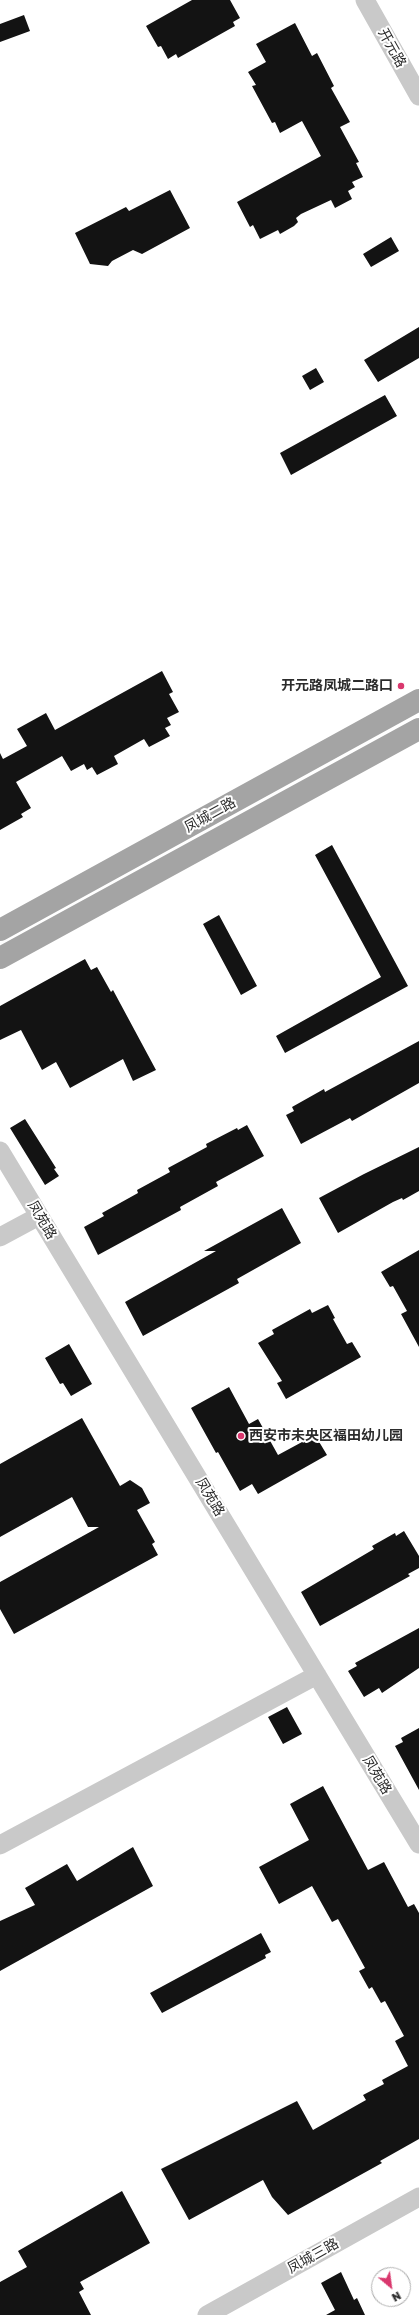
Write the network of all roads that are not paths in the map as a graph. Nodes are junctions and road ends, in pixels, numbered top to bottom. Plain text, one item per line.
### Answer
1 (365, 0) edge
2 (419, 96) edge
3 (419, 700) edge
4 (419, 729) edge
5 (0, 930) edge
6 (0, 958) edge
7 (0, 1151) edge
8 (39, 1216) junction
9 (0, 1237) edge
10 (318, 1675) junction
11 (419, 1844) edge
12 (0, 1845) edge
13 (419, 2197) edge
14 (208, 2315) edge

1 - 2 street, 开元路
3 - 5 main road, 凤城二路
4 - 6 main road, 凤城二路
7 - 8 street, 凤苑路
8 - 9 street
8 - 10 street, 凤苑路
10 - 11 street, 凤苑路
10 - 12 street
13 - 14 street, 凤城三路

